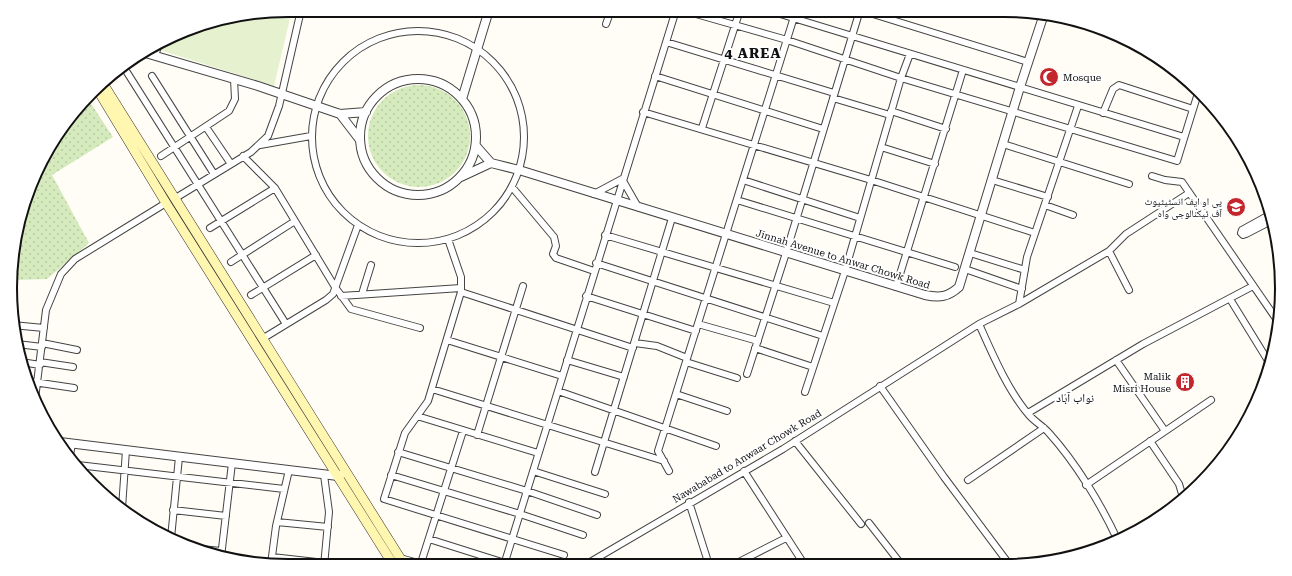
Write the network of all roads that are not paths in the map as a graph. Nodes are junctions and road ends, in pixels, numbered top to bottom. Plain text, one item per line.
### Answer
1 (299, 17) edge
2 (487, 17) edge
3 (608, 17) edge
4 (674, 17) edge
5 (707, 17) edge
6 (738, 17) edge
7 (794, 17) joint
8 (858, 17) edge
9 (883, 17) edge
10 (1042, 20) edge
11 (606, 24) dead end
12 (735, 25) junction
13 (852, 36) junction
14 (787, 40) junction
15 (666, 42) junction
16 (478, 49) junction
17 (157, 51) edge
18 (150, 54) edge
19 (910, 54) junction
20 (155, 56) junction
21 (845, 59) junction
22 (724, 61) junction
23 (1028, 62) junction
24 (127, 70) edge
25 (963, 70) junction
26 (776, 75) junction
27 (152, 76) dead end
28 (655, 76) junction
29 (901, 78) junction
30 (234, 79) junction
31 (1020, 87) junction
32 (105, 88) edge
33 (99, 93) edge
34 (713, 93) junction
35 (281, 94) junction
36 (957, 94) junction
37 (834, 96) junction
38 (1197, 97) edge
39 (462, 98) junction
40 (316, 106) junction
41 (1078, 106) junction
42 (1193, 109) junction
43 (765, 110) junction
44 (1013, 111) junction
45 (366, 112) junction
46 (643, 112) junction
47 (891, 113) junction
48 (1103, 113) junction
49 (340, 114) junction
50 (206, 127) junction
51 (1070, 127) junction
52 (702, 128) junction
53 (823, 129) junction
54 (946, 129) junction
55 (311, 136) junction
56 (1184, 137) junction
57 (190, 138) junction
58 (360, 140) junction
59 (1003, 144) junction
60 (260, 145) junction
61 (754, 145) junction
62 (476, 146) junction
63 (176, 147) junction
64 (881, 147) junction
65 (161, 156) dead end
66 (243, 156) junction
67 (1059, 162) junction
68 (491, 163) junction
69 (813, 163) junction
70 (231, 164) junction
71 (935, 164) junction
72 (519, 170) junction
73 (214, 174) junction
74 (1152, 176) dead end
75 (460, 178) junction
76 (622, 179) junction
77 (743, 180) junction
78 (871, 180) junction
79 (992, 180) junction
80 (1129, 184) dead end
81 (198, 185) junction
82 (512, 187) junction
83 (275, 188) junction
84 (1189, 192) junction
85 (594, 194) junction
86 (1048, 197) junction
87 (924, 198) junction
88 (616, 200) junction
89 (737, 200) junction
90 (801, 200) junction
91 (170, 201) junction
92 (1045, 205) junction
93 (638, 207) junction
94 (1073, 215) dead end
95 (981, 216) junction
96 (1266, 217) edge
97 (672, 218) junction
98 (860, 218) junction
99 (796, 220) junction
100 (221, 221) junction
101 (295, 221) junction
102 (1267, 223) edge
103 (358, 225) junction
104 (210, 228) dead end
105 (1035, 233) junction
106 (726, 234) junction
107 (605, 236) junction
108 (854, 237) junction
109 (448, 239) junction
110 (202, 251) junction
111 (1108, 251) junction
112 (662, 252) junction
113 (907, 252) junction
114 (786, 253) junction
115 (970, 253) junction
116 (243, 254) junction
117 (316, 255) junction
118 (231, 262) dead end
119 (596, 263) junction
120 (371, 265) dead end
121 (715, 268) junction
122 (955, 268) dead end
123 (965, 269) junction
124 (1025, 270) junction
125 (594, 271) junction
126 (845, 271) junction
127 (653, 282) junction
128 (523, 286) dead end
129 (776, 286) junction
130 (1253, 286) junction
131 (263, 287) junction
132 (335, 287) junction
133 (896, 287) junction
134 (1022, 289) junction
135 (461, 290) junction
136 (1129, 290) dead end
137 (362, 294) junction
138 (251, 295) dead end
139 (341, 296) junction
140 (586, 296) junction
141 (706, 298) junction
142 (1230, 299) junction
143 (834, 303) junction
144 (1019, 304) junction
145 (516, 310) junction
146 (644, 314) junction
147 (1273, 316) edge
148 (765, 318) junction
149 (286, 324) junction
150 (698, 324) junction
151 (979, 324) junction
152 (19, 326) edge
153 (44, 328) junction
154 (420, 328) dead end
155 (576, 329) junction
156 (696, 331) junction
157 (823, 336) junction
158 (262, 339) junction
159 (447, 340) junction
160 (758, 341) junction
161 (23, 344) edge
162 (42, 345) junction
163 (634, 346) junction
164 (755, 348) junction
165 (77, 350) dead end
166 (501, 358) junction
167 (1266, 358) edge
168 (567, 360) junction
169 (687, 360) junction
170 (1116, 360) junction
171 (27, 362) edge
172 (40, 363) junction
173 (73, 367) dead end
174 (813, 367) junction
175 (747, 374) dead end
176 (562, 376) junction
177 (624, 377) junction
178 (737, 378) dead end
179 (34, 382) edge
180 (37, 383) junction
181 (880, 386) junction
182 (36, 388) edge
183 (74, 388) dead end
184 (432, 389) junction
185 (558, 390) junction
186 (805, 392) dead end
187 (676, 394) junction
188 (1211, 400) dead end
189 (486, 406) junction
190 (614, 410) junction
191 (727, 411) dead end
192 (1028, 413) junction
193 (417, 416) junction
194 (314, 421) junction
195 (547, 425) junction
196 (306, 426) junction
197 (665, 428) junction
198 (1044, 428) junction
199 (463, 431) junction
200 (1165, 431) junction
201 (477, 435) junction
202 (795, 441) junction
203 (1150, 441) junction
204 (604, 442) junction
205 (66, 443) edge
206 (72, 444) junction
207 (716, 446) dead end
208 (71, 450) edge
209 (126, 450) junction
210 (398, 452) junction
211 (538, 453) junction
212 (179, 457) junction
213 (664, 461) junction
214 (232, 463) junction
215 (83, 466) edge
216 (450, 468) junction
217 (125, 470) junction
218 (289, 470) junction
219 (669, 471) dead end
220 (744, 471) junction
221 (533, 472) junction
222 (595, 472) dead end
223 (324, 474) junction
224 (342, 474) junction
225 (391, 475) junction
226 (176, 476) junction
227 (968, 480) dead end
228 (230, 483) junction
229 (1086, 485) junction
230 (284, 489) junction
231 (444, 491) junction
232 (527, 491) junction
233 (1182, 493) edge
234 (605, 494) dead end
235 (122, 502) edge
236 (689, 502) junction
237 (173, 510) junction
238 (520, 514) junction
239 (436, 515) junction
240 (597, 515) dead end
241 (226, 516) junction
242 (277, 522) junction
243 (869, 523) dead end
244 (861, 524) dead end
245 (328, 527) junction
246 (171, 532) edge
247 (583, 535) dead end
248 (1115, 535) edge
249 (786, 538) junction
250 (429, 539) junction
251 (512, 539) junction
252 (221, 551) edge
253 (564, 555) dead end
254 (272, 557) joint
255 (286, 559) edge
256 (325, 559) edge
257 (390, 559) edge
258 (401, 559) edge
259 (422, 559) edge
260 (490, 559) edge
261 (506, 559) edge
262 (595, 559) edge
263 (708, 559) edge
264 (745, 559) edge
265 (801, 559) edge
266 (897, 559) edge
267 (1005, 559) edge

1 - 35 street
2 - 16 street
3 - 11 street
4 - 15 street
5 - 12 street
6 - 12 street
7 - 13 street
7 - 14 street
8 - 13 street
9 - 23 street
10 - 23 street, Jinnah Avenue to Anwar Chowk Road
12 - 14 street
12 - 22 street
13 - 19 street
13 - 21 street
14 - 21 street
14 - 26 street
15 - 22 street
15 - 28 street
16 - 39 street
16 - 40 street
16 - 72 street
17 - 20 street
18 - 20 street
19 - 25 street
19 - 29 street
20 - 30 street
21 - 29 street
21 - 37 street
22 - 26 street
22 - 34 street
23 - 31 street, Jinnah Avenue to Anwar Chowk Road
24 - 63 street
25 - 31 street
25 - 36 street
26 - 37 street
26 - 43 street
27 - 57 street
28 - 34 street
28 - 46 street
29 - 36 street
29 - 47 street
30 - 35 street
30 - 50 street
31 - 41 street
31 - 44 street, Jinnah Avenue to Anwar Chowk Road
32 - 91 main road
33 - 91 main road
34 - 43 street
34 - 52 street
35 - 40 street
35 - 60 street
36 - 44 street
36 - 54 street
37 - 47 street
37 - 53 street
38 - 42 street
39 - 45 street
39 - 62 street
40 - 49 street
40 - 55 street
41 - 48 street
41 - 51 street
42 - 48 street
42 - 56 street
43 - 53 street
43 - 61 street
44 - 51 street
44 - 59 street, Jinnah Avenue to Anwar Chowk Road
45 - 49 street
45 - 58 street
46 - 52 street
46 - 76 street
47 - 54 street
47 - 64 street
48 - 56 street
49 - 58 street
50 - 57 street
50 - 70 street
51 - 56 street
51 - 67 street
52 - 61 street
53 - 69 street
54 - 71 street
55 - 60 street
55 - 103 street
57 - 63 street
57 - 73 street
58 - 75 street
59 - 67 street
59 - 79 street, Jinnah Avenue to Anwar Chowk Road
60 - 66 street
61 - 69 street
61 - 77 street
62 - 68 street
62 - 75 street
63 - 65 street
63 - 81 street
64 - 71 street
64 - 78 street
66 - 70 street
66 - 83 street
67 - 80 street
67 - 86 street
68 - 72 street, Jinnah Avenue to Anwar Chowk Road
68 - 75 street
69 - 78 street
69 - 90 street
70 - 73 street
71 - 87 street
72 - 82 street
72 - 85 street, Jinnah Avenue to Anwar Chowk Road
73 - 81 street
74 - 84 street
76 - 85 street
76 - 88 street
76 - 93 street
77 - 89 street
77 - 90 street
78 - 87 street
78 - 98 street
79 - 86 street
79 - 95 street, Jinnah Avenue to Anwar Chowk Road
81 - 91 street
81 - 100 street
82 - 109 street
82 - 125 street
83 - 100 street
83 - 101 street
84 - 111 street, Nawababad to Anwaar Chowk Road
84 - 130 street
85 - 88 street, Jinnah Avenue to Anwar Chowk Road
86 - 92 street
87 - 95 street
87 - 113 street
88 - 93 street, Jinnah Avenue to Anwar Chowk Road
88 - 107 street
89 - 99 street
89 - 106 street
90 - 98 street
90 - 99 street
91 - 110 main road
91 - 153 street
92 - 94 street
92 - 105 street
93 - 97 street, Jinnah Avenue to Anwar Chowk Road
95 - 105 street
95 - 115 street, Jinnah Avenue to Anwar Chowk Road
96 - 102 street
97 - 106 street, Jinnah Avenue to Anwar Chowk Road
97 - 112 street
98 - 108 street
99 - 108 street
99 - 114 street
100 - 104 street
100 - 116 street
101 - 116 street
101 - 117 street
103 - 109 street
103 - 132 street
105 - 124 street
106 - 114 street, Jinnah Avenue to Anwar Chowk Road
106 - 121 street
107 - 112 street
107 - 119 street
108 - 113 street
108 - 126 street
109 - 135 street
110 - 158 main road
110 - 196 main road
111 - 136 street
111 - 144 street, Nawababad to Anwaar Chowk Road
112 - 121 street
112 - 127 street
113 - 122 street
113 - 133 street
114 - 126 street, Jinnah Avenue to Anwar Chowk Road
114 - 129 street
115 - 123 street, Jinnah Avenue to Anwar Chowk Road
115 - 124 street
116 - 118 street
116 - 131 street
117 - 131 street
117 - 132 street
119 - 125 street
119 - 127 street
120 - 137 street
121 - 129 street
121 - 141 street
123 - 133 street, Jinnah Avenue to Anwar Chowk Road
123 - 134 street
124 - 134 street
125 - 140 street
126 - 133 street, Jinnah Avenue to Anwar Chowk Road
126 - 143 street
127 - 141 street
127 - 146 street
128 - 145 street
129 - 143 street
129 - 148 street
130 - 142 street
130 - 147 street
131 - 138 street
131 - 149 street
132 - 139 street
132 - 149 street
134 - 144 street
135 - 137 street
135 - 145 street
135 - 159 street
137 - 139 street
139 - 154 street
140 - 146 street
140 - 155 street
141 - 148 street
141 - 150 street
142 - 167 street
142 - 170 street
143 - 157 street
144 - 151 street, Nawababad to Anwaar Chowk Road
145 - 155 street
145 - 166 street
146 - 156 street
146 - 163 street
148 - 157 street
148 - 160 street
149 - 158 street
150 - 156 street
150 - 160 street
151 - 181 street, Nawababad to Anwaar Chowk Road
151 - 192 street
152 - 153 street
153 - 162 street
155 - 163 street
155 - 168 street
156 - 169 street
157 - 174 street
158 - 194 main road
159 - 166 street
159 - 184 street
160 - 164 street
161 - 162 street
162 - 165 street
162 - 172 street
163 - 169 street
163 - 177 street
164 - 174 street
164 - 175 street
166 - 176 street
166 - 189 street
168 - 176 street
168 - 177 street
169 - 178 street
169 - 187 street
170 - 192 street
170 - 200 street
171 - 172 street
172 - 173 street
172 - 180 street
174 - 186 street
176 - 185 street
177 - 190 street
179 - 180 street
180 - 182 street
180 - 183 street
181 - 202 street, Nawababad to Anwaar Chowk Road
181 - 267 street
184 - 189 street
184 - 193 street
185 - 190 street
185 - 195 street
187 - 191 street
187 - 197 street
188 - 200 street
189 - 195 street
189 - 201 street
190 - 197 street
190 - 204 street
192 - 198 street
193 - 199 street
193 - 210 street
194 - 196 main road
194 - 224 main road
195 - 204 street
195 - 211 street
196 - 224 main road
197 - 207 street
197 - 213 street
198 - 227 street
198 - 229 street
199 - 201 street
199 - 216 street
200 - 203 street
201 - 211 street
202 - 220 street, Nawababad to Anwaar Chowk Road
202 - 244 street
203 - 229 street
203 - 233 street
204 - 213 street
204 - 222 street
205 - 206 street
206 - 208 street
206 - 209 street
209 - 212 street
209 - 217 street
210 - 216 street
210 - 225 street
211 - 221 street
212 - 214 street
212 - 226 street
213 - 219 street
214 - 218 street
214 - 228 street
215 - 217 street
216 - 231 street
216 - 232 street
217 - 226 street
217 - 235 street
218 - 223 street
218 - 230 street
220 - 236 street, Nawababad to Anwaar Chowk Road
220 - 249 street
221 - 232 street
221 - 234 street
223 - 224 street
223 - 245 street
224 - 257 main road
224 - 258 main road
225 - 231 street
225 - 239 street
226 - 228 street
226 - 237 street
228 - 230 street
228 - 241 street
229 - 248 street
230 - 242 street
231 - 238 street
231 - 239 street
232 - 238 street
232 - 240 street
236 - 262 street, Nawababad to Anwaar Chowk Road
236 - 263 street
237 - 241 street
237 - 246 street
238 - 247 street
238 - 251 street
239 - 250 street
239 - 251 street
241 - 252 street
242 - 245 street
242 - 254 street
243 - 266 street
245 - 256 street
249 - 264 street
249 - 265 street
250 - 259 street
250 - 260 street
251 - 253 street
251 - 261 street
254 - 255 street

